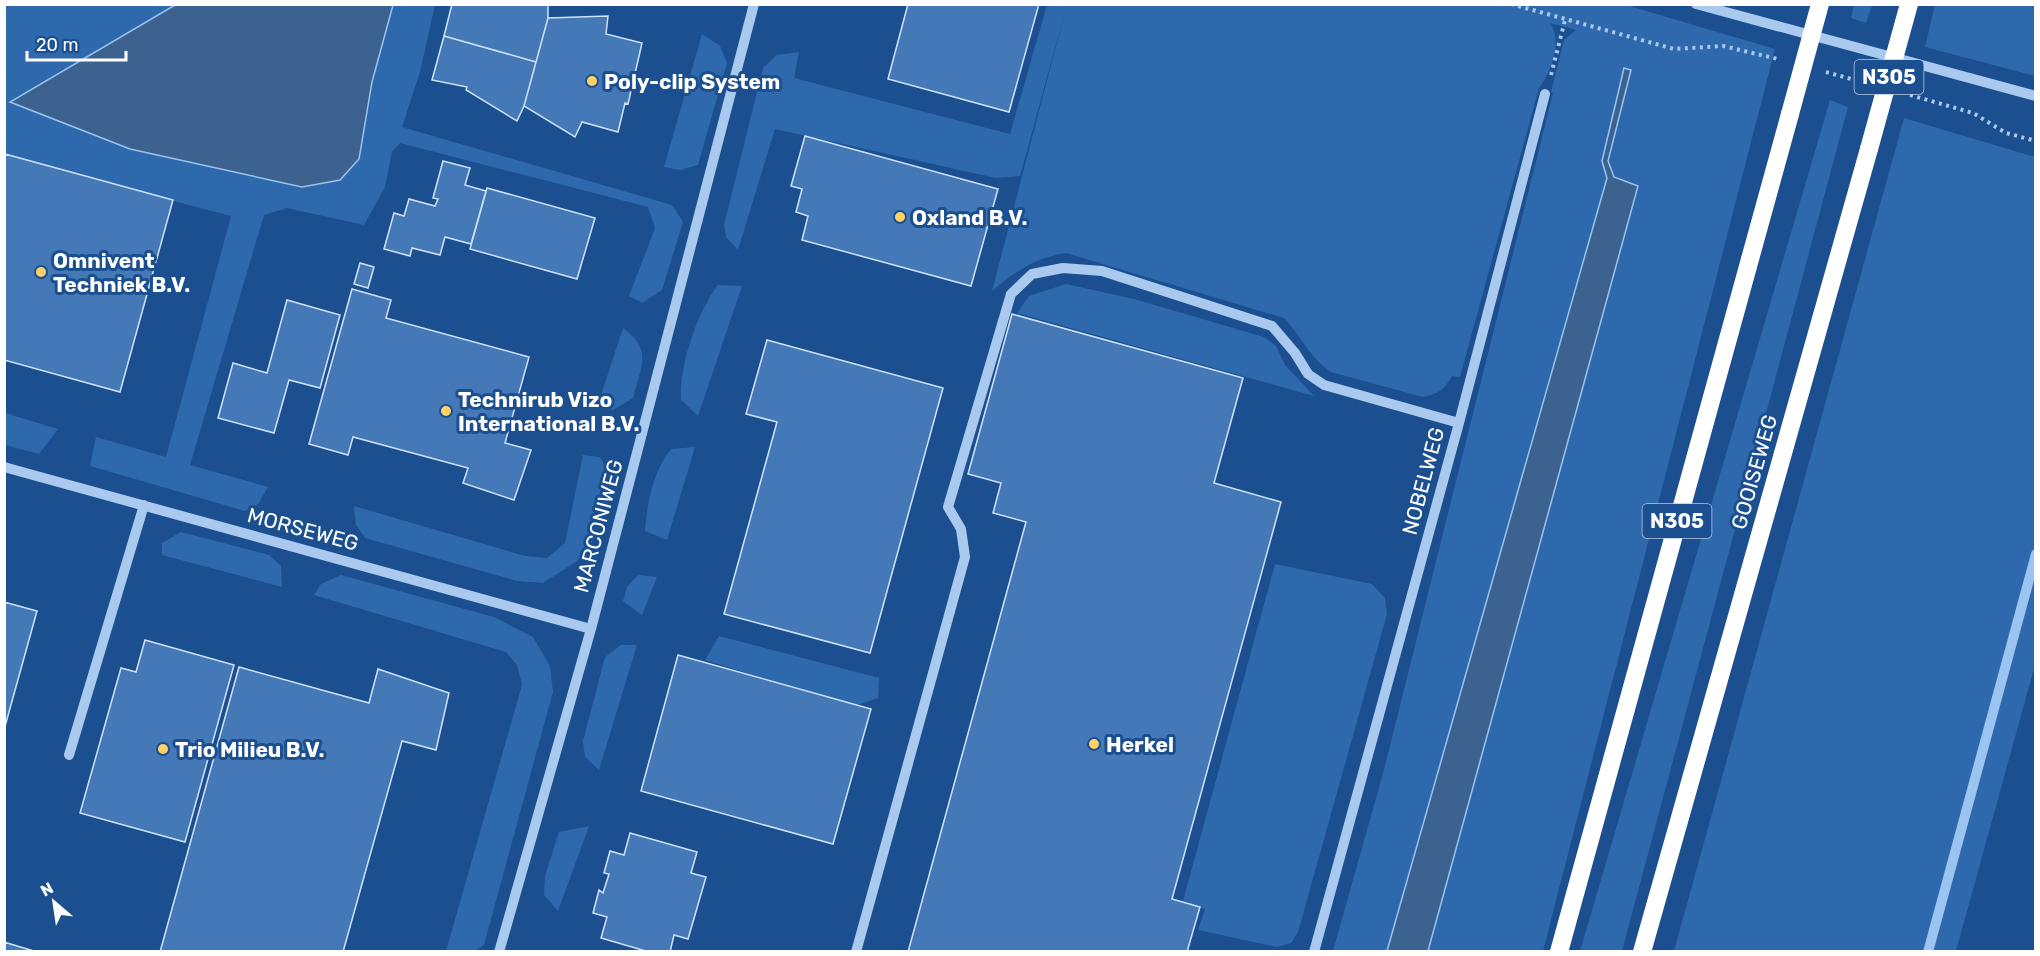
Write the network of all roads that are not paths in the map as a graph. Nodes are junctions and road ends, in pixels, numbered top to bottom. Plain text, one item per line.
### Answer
1 (754, 4) edge
2 (1696, 4) edge
3 (1820, 4) edge
4 (1909, 4) edge
5 (1545, 94) road end
6 (2036, 96) edge
7 (1459, 423) junction
8 (4, 467) edge
9 (144, 506) junction
10 (591, 629) junction
11 (69, 755) dead end
12 (499, 951) edge
13 (856, 951) edge
14 (1314, 951) edge
15 (1559, 951) edge
16 (1642, 951) edge

1 - 10 street, MARCONIWEG
2 - 6 street
3 - 15 highway, N305, bridge
4 - 16 highway, GOOISEWEG / N305, bridge
5 - 7 street, NOBELWEG
7 - 13 street
7 - 14 street, NOBELWEG
8 - 9 street, MORSEWEG
9 - 10 street, MORSEWEG
9 - 11 street
10 - 12 street, MARCONIWEG

